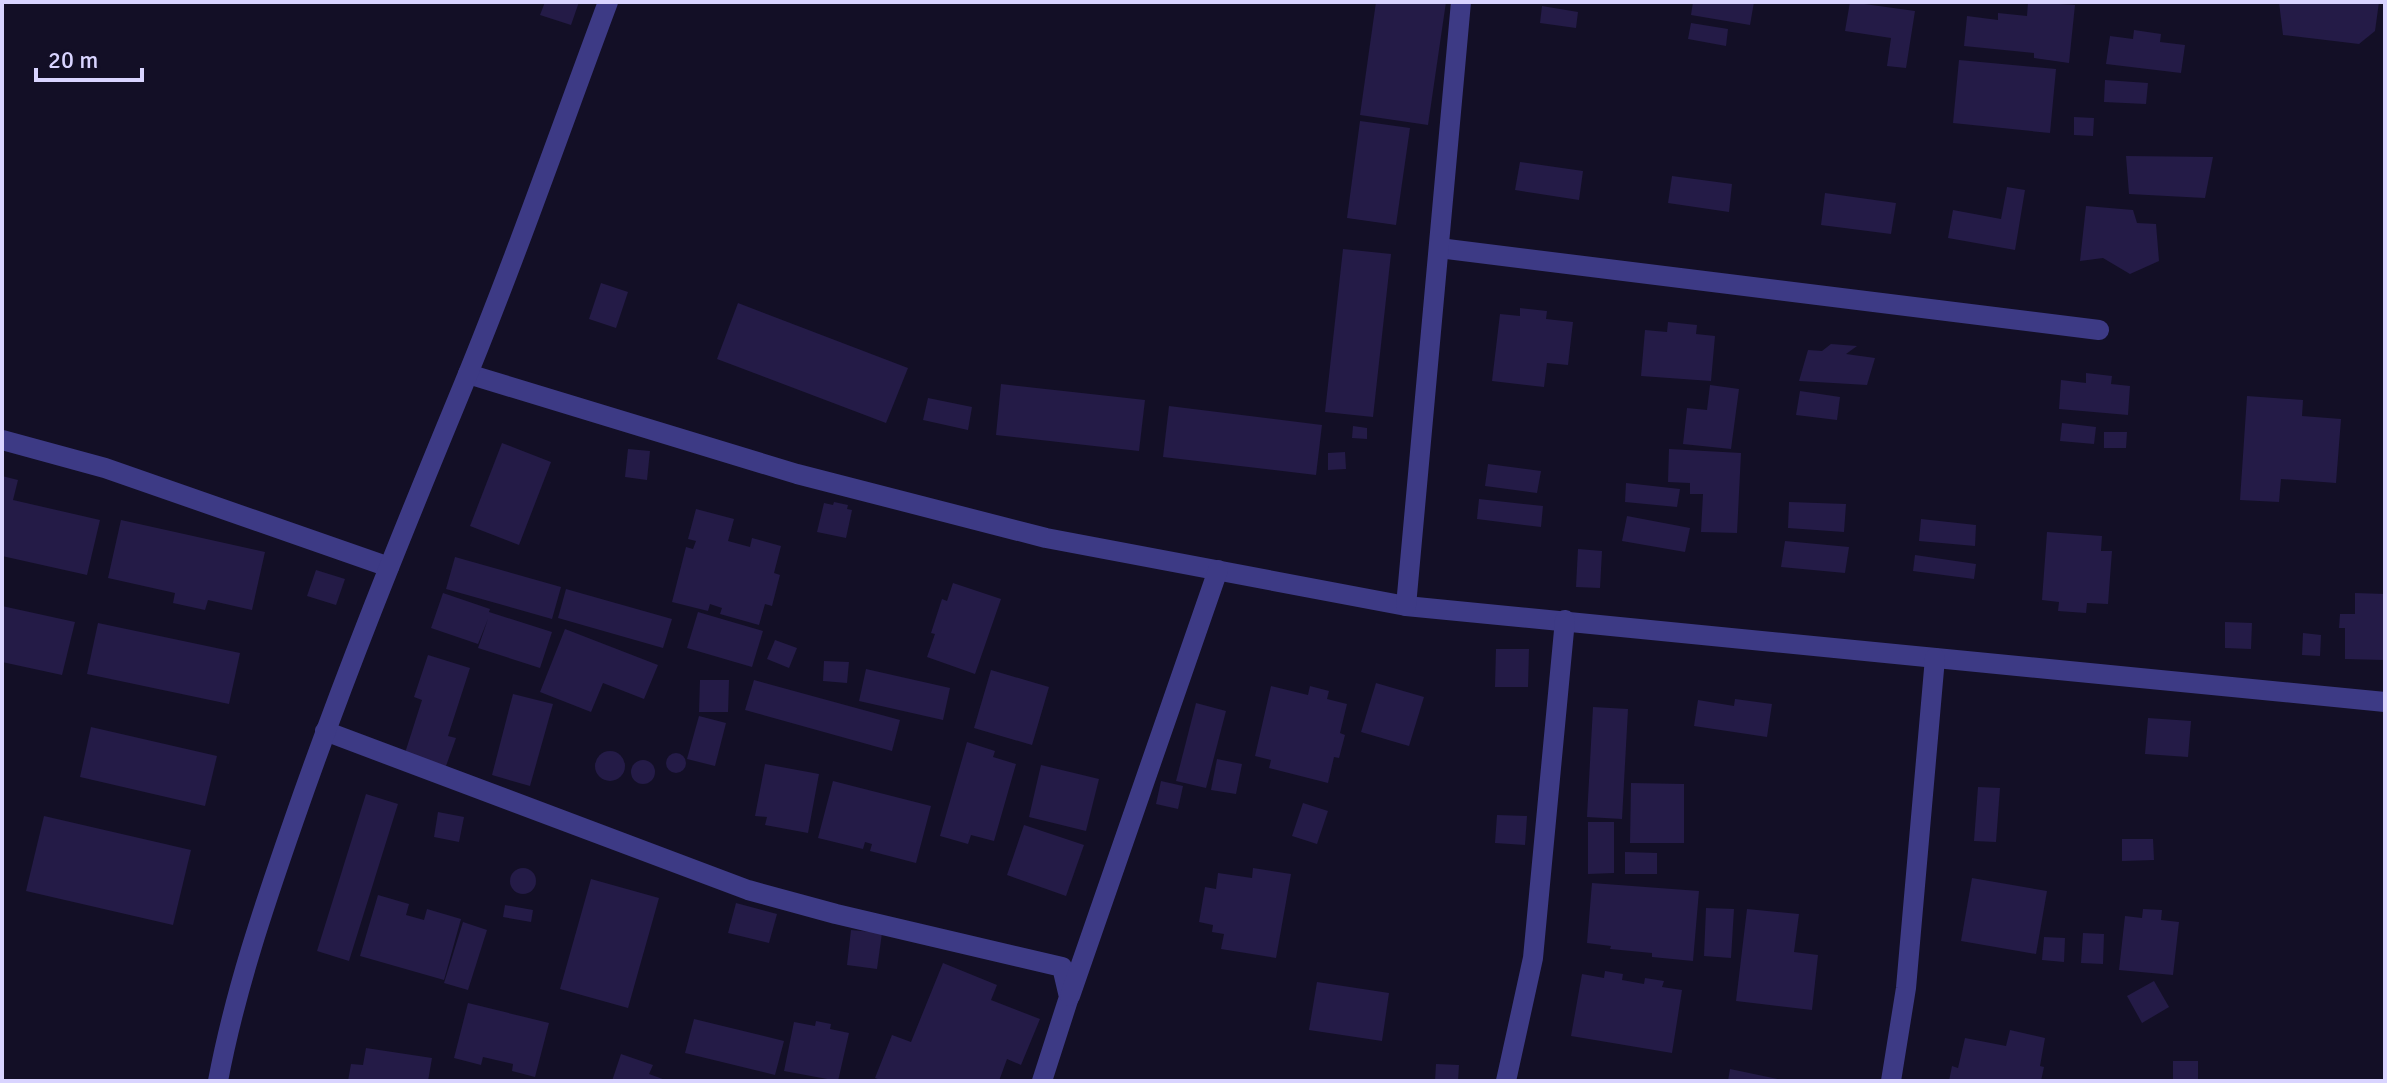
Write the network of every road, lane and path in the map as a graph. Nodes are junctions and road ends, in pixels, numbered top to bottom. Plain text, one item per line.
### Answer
1 (608, 2) edge
2 (1461, 2) edge
3 (1439, 248) junction
4 (2099, 330) dead end
5 (468, 374) junction
6 (2, 440) edge
7 (389, 567) junction
8 (1218, 570) junction
9 (1406, 606) junction
10 (1565, 620) junction
11 (1935, 658) junction
12 (2385, 702) edge
13 (325, 731) junction
14 (1069, 997) junction
15 (218, 1081) edge
16 (1042, 1081) edge
17 (1506, 1081) edge
18 (1891, 1081) edge

1 - 5 street
2 - 3 street
3 - 4 street
3 - 9 street
5 - 7 street
5 - 8 street
6 - 7 street
7 - 13 street
8 - 9 street
8 - 14 street
9 - 10 street
10 - 11 street
10 - 17 street
11 - 12 street
11 - 18 street
13 - 14 street
13 - 15 street
14 - 16 street

